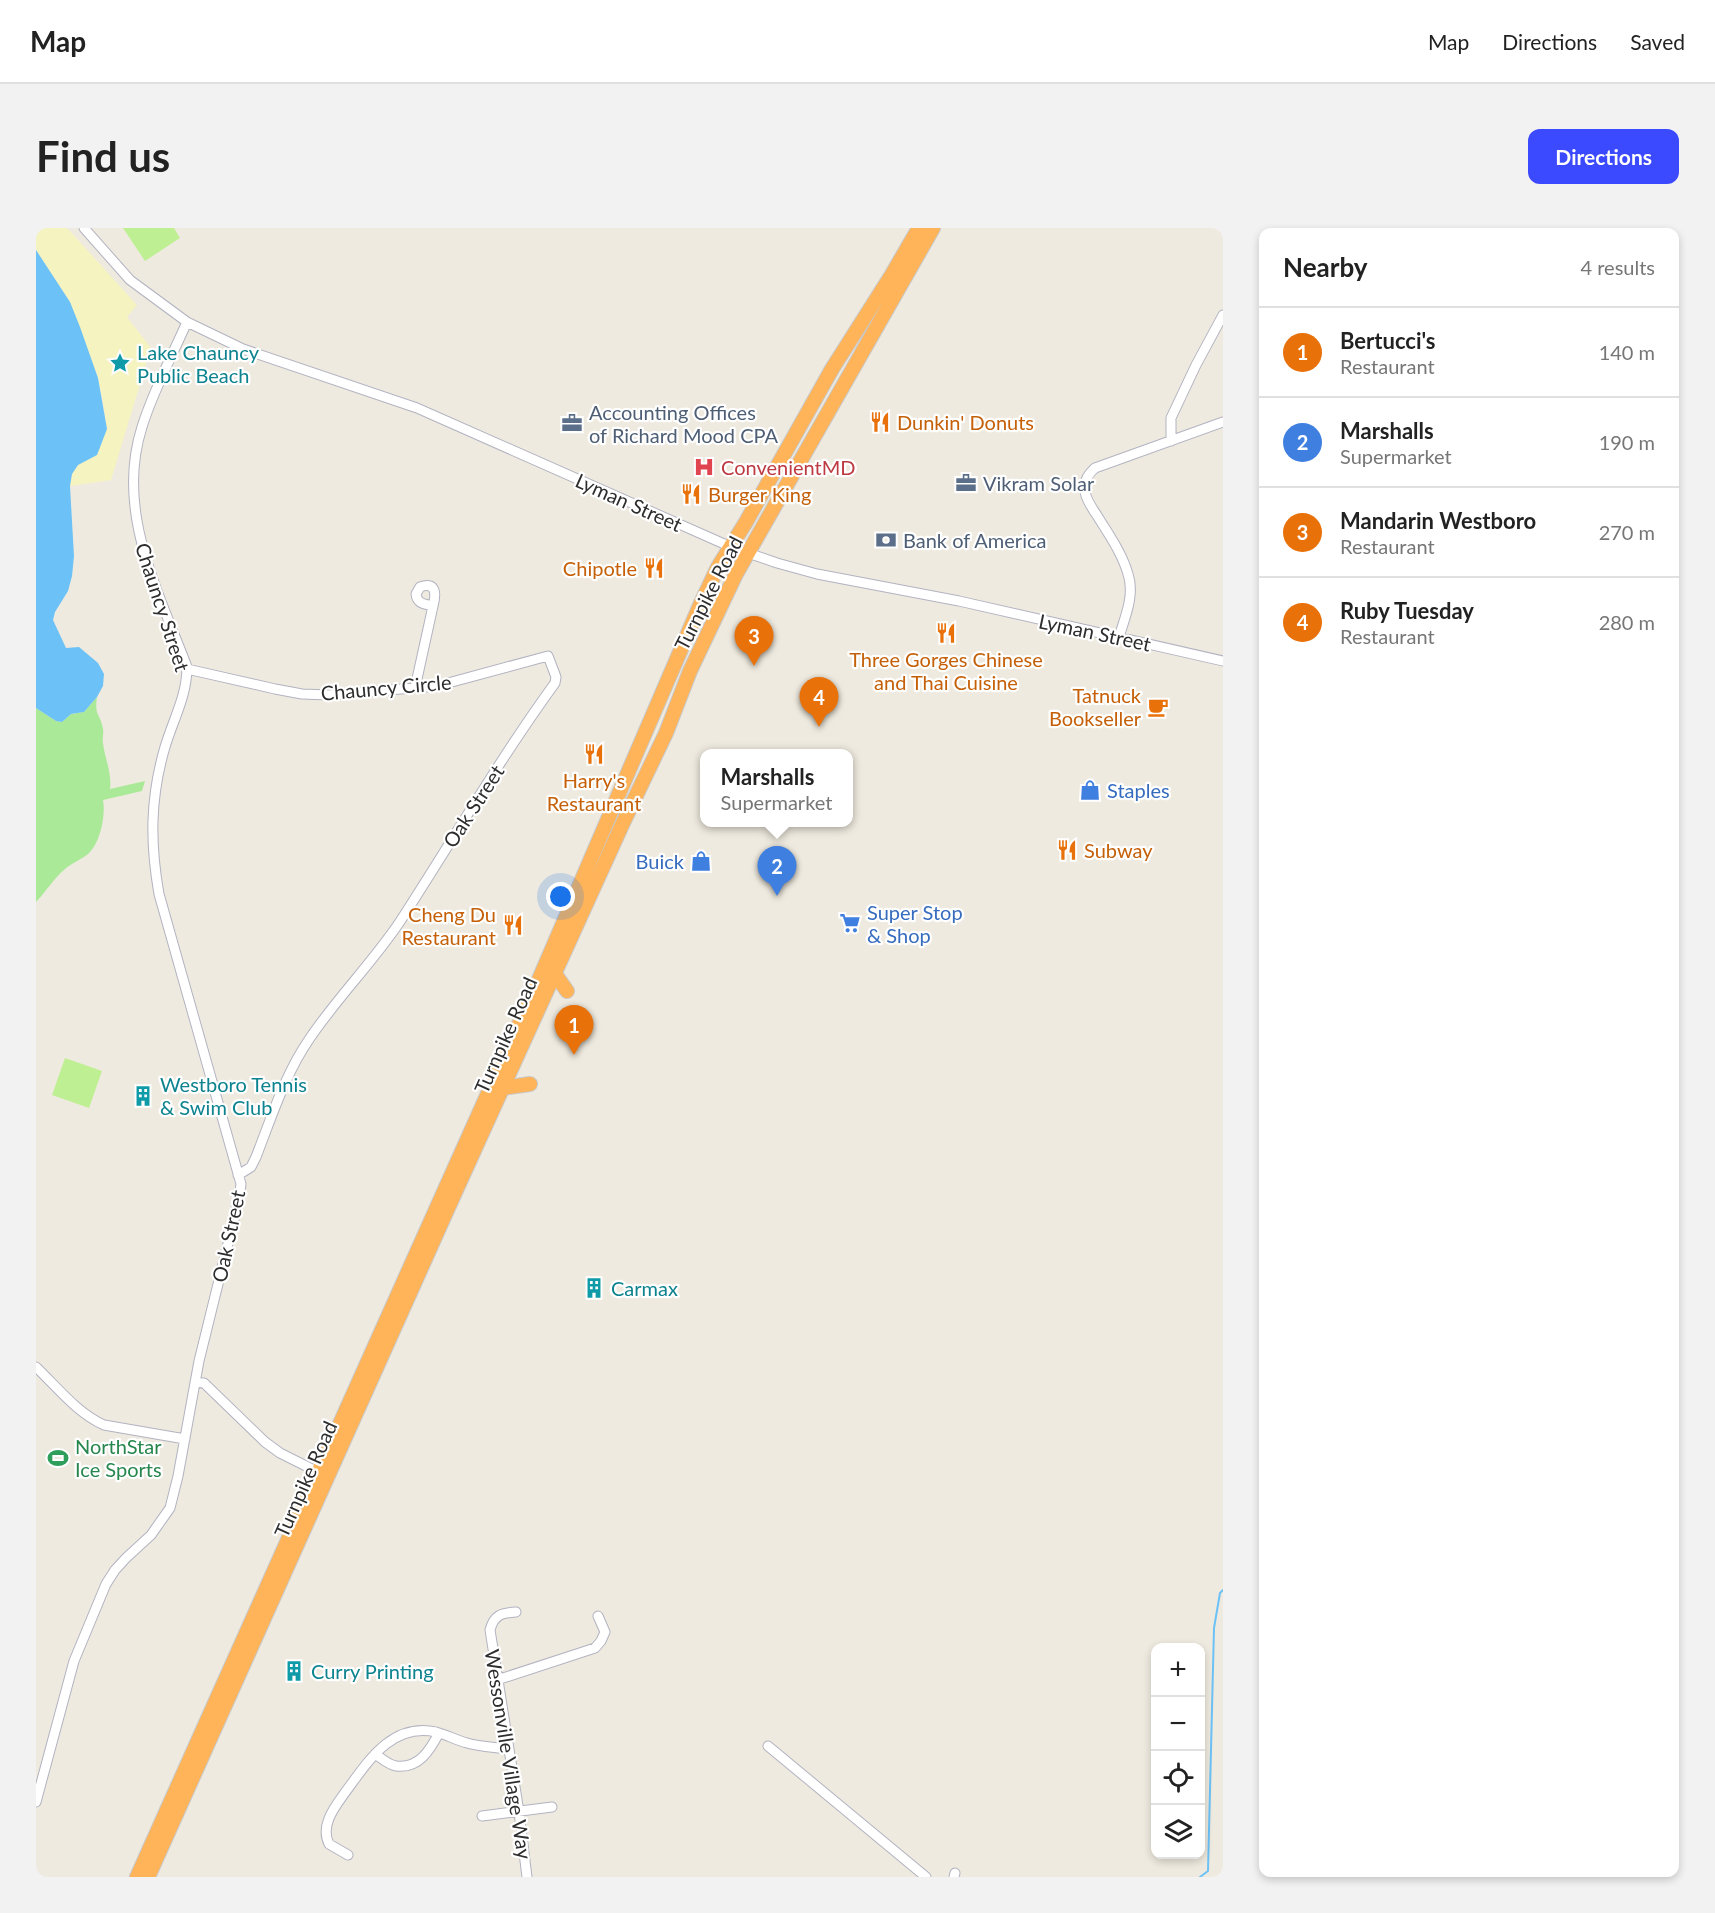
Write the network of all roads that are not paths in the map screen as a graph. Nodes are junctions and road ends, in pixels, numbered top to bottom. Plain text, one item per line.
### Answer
1 (84, 228) edge
2 (919, 228) edge
3 (933, 228) edge
4 (1223, 315) edge
5 (187, 322) junction
6 (1223, 422) edge
7 (1171, 441) junction
8 (731, 547) junction
9 (748, 553) junction
10 (433, 606) dead end
11 (1119, 637) junction
12 (548, 656) joint
13 (1223, 661) edge
14 (187, 669) junction
15 (415, 688) junction
16 (555, 974) junction
17 (567, 991) dead end
18 (530, 1084) dead end
19 (503, 1088) junction
20 (238, 1175) junction
21 (36, 1367) edge
22 (195, 1382) junction
23 (185, 1439) junction
24 (318, 1472) junction
25 (516, 1612) dead end
26 (598, 1616) dead end
27 (497, 1680) junction
28 (439, 1733) junction
29 (768, 1746) dead end
30 (508, 1749) junction
31 (375, 1754) junction
32 (36, 1802) edge
33 (552, 1807) dead end
34 (519, 1812) junction
35 (482, 1816) dead end
36 (348, 1855) dead end
37 (137, 1877) edge
38 (148, 1877) edge
39 (527, 1877) edge
40 (926, 1877) edge

1 - 5 street, Lyman Street
2 - 8 highway, Turnpike Road
3 - 9 highway, Turnpike Road
4 - 7 street
5 - 8 street, Lyman Street
5 - 14 street, Chauncy Street
6 - 7 street
7 - 11 street
8 - 9 street, Lyman Street
8 - 24 highway, Turnpike Road
9 - 11 street, Lyman Street
9 - 16 highway, Turnpike Road
10 - 15 street
11 - 13 street, Lyman Street
12 - 15 street, Chauncy Circle
12 - 20 street, Oak Street
14 - 15 street, Chauncy Circle
14 - 20 street, Chauncy Street
16 - 17 highway
16 - 19 highway, Turnpike Road
18 - 19 highway
19 - 38 highway, Turnpike Road
20 - 22 street, Oak Street
21 - 23 street
22 - 23 street, Oak Street
22 - 24 street
23 - 32 street, Oak Street
24 - 37 highway, Turnpike Road
25 - 27 street, Wessonville Village Way
26 - 27 street
27 - 30 street, Wessonville Village Way
28 - 30 street
28 - 31 street
28 - 31 street
29 - 40 street
30 - 34 street, Wessonville Village Way
31 - 36 street
33 - 34 street
34 - 35 street
34 - 39 street, Wessonville Village Way

